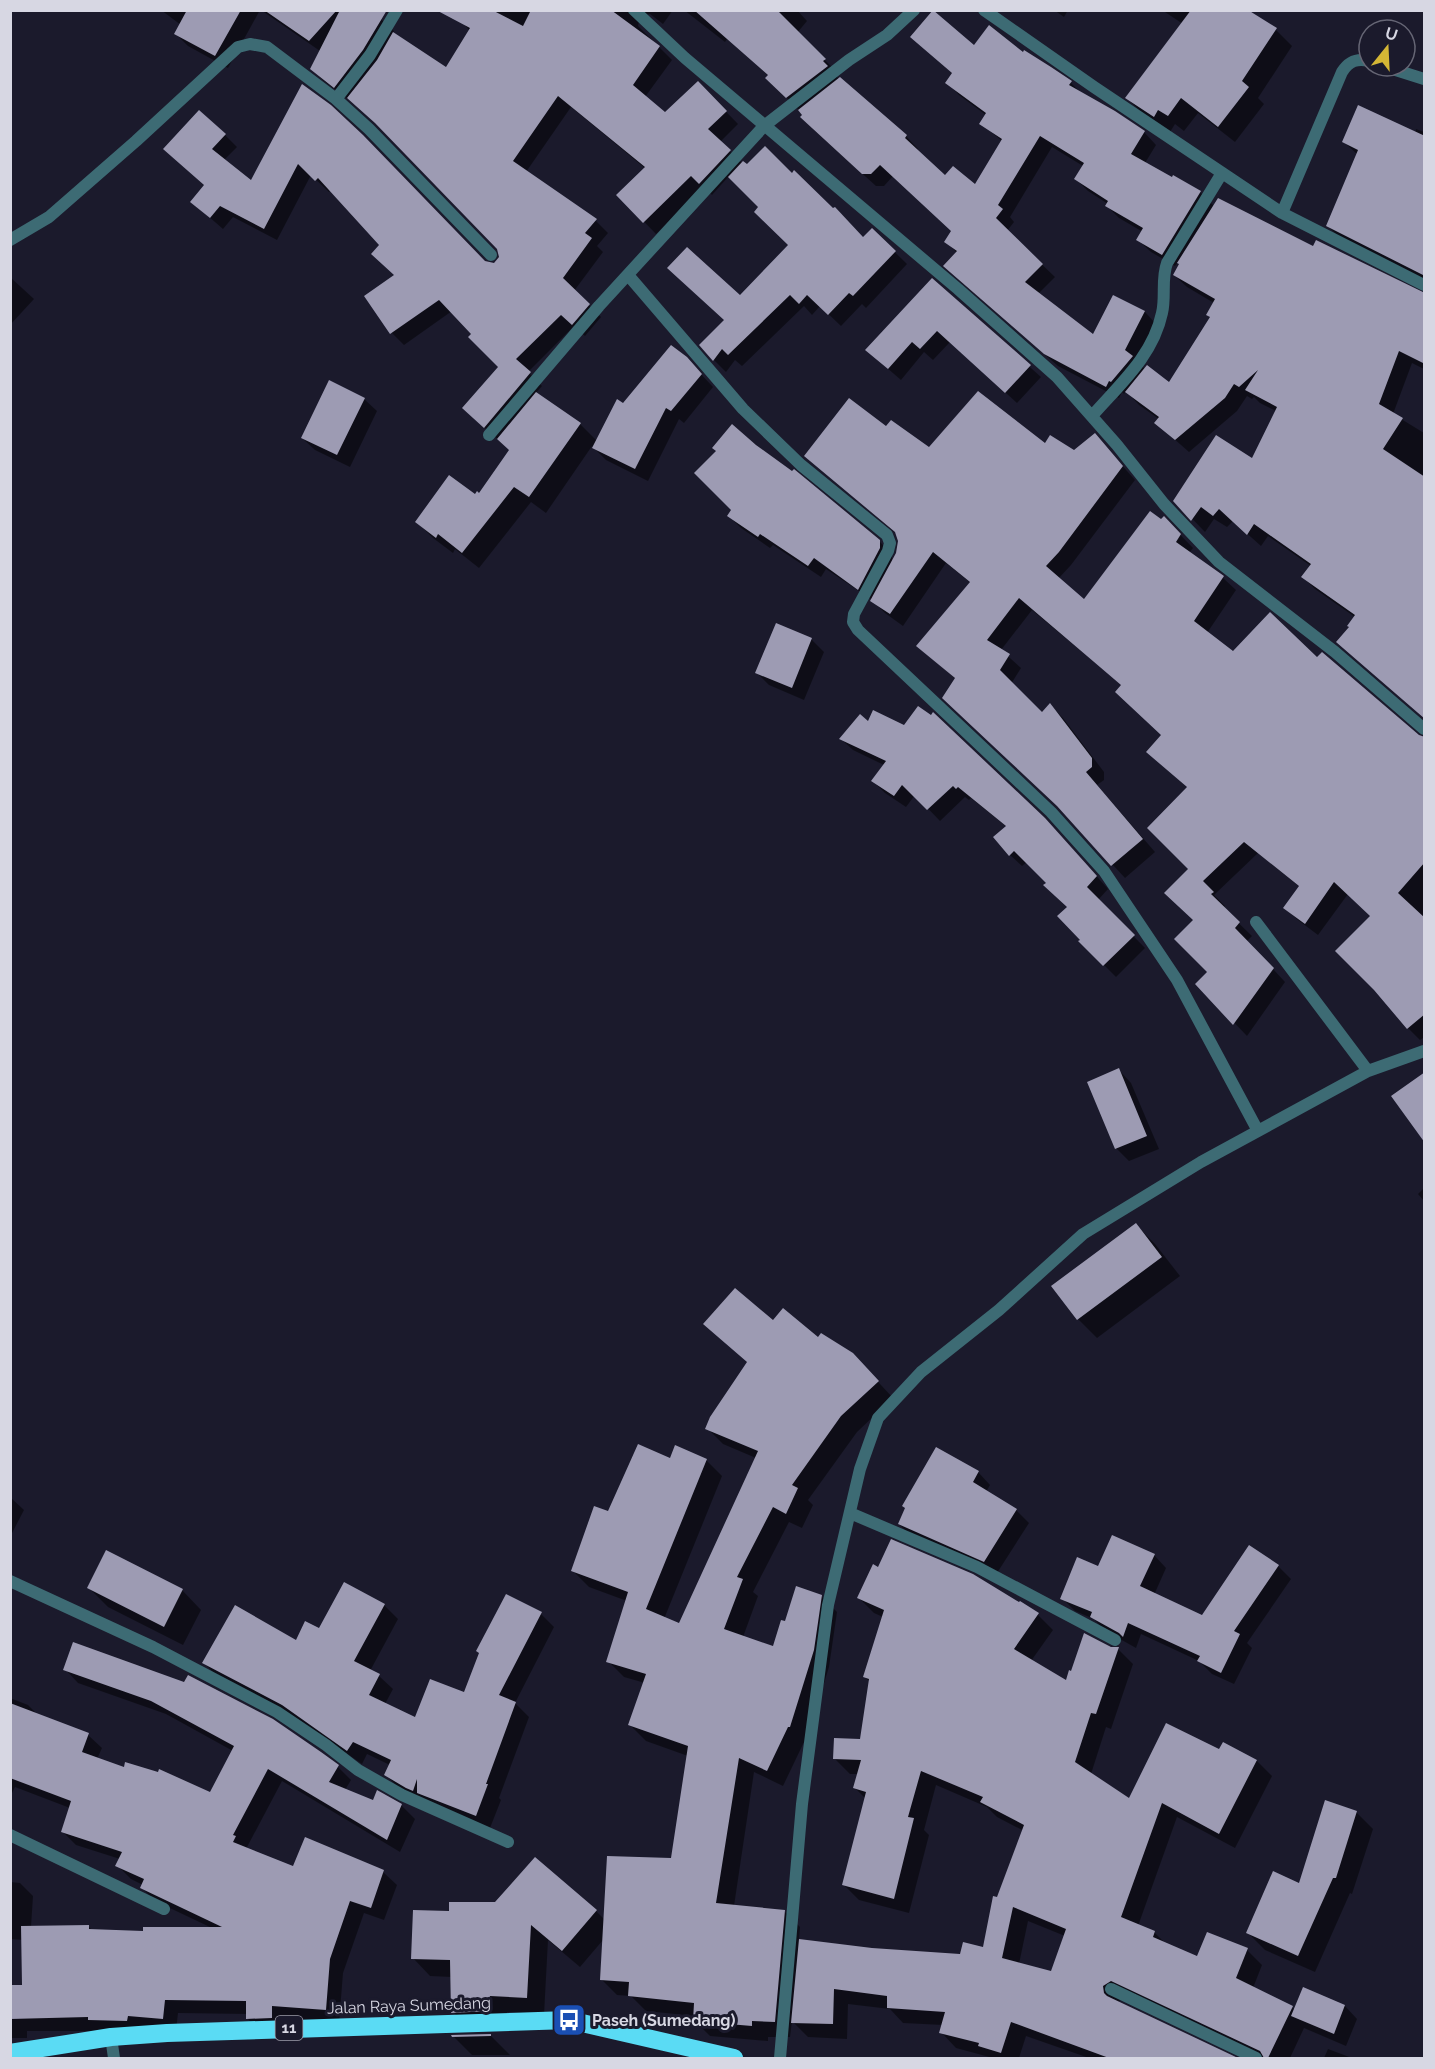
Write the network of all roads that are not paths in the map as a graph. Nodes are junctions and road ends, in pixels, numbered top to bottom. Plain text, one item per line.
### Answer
1 (397, 10) edge
2 (634, 10) edge
3 (914, 10) edge
4 (984, 10) edge
5 (1357, 61) edge
6 (336, 99) junction
7 (764, 126) junction
8 (1222, 173) junction
9 (1282, 213) junction
10 (10, 240) edge
11 (491, 255) dead end
12 (628, 275) junction
13 (1425, 285) edge
14 (1092, 416) junction
15 (489, 435) dead end
16 (1425, 729) edge
17 (1256, 922) dead end
18 (1425, 1051) edge
19 (1368, 1071) junction
20 (1258, 1131) junction
21 (850, 1513) junction
22 (10, 1581) edge
23 (1115, 1640) dead end
24 (10, 1835) edge
25 (508, 1842) dead end
26 (164, 1909) dead end
27 (1111, 1989) dead end
28 (111, 2037) junction
29 (10, 2053) edge
30 (114, 2058) edge
31 (734, 2058) edge
32 (780, 2058) edge
33 (1256, 2058) edge

1 - 6 street
2 - 7 street
3 - 7 street
4 - 8 street
5 - 9 street
6 - 10 street
6 - 11 street
7 - 12 street
7 - 14 street
8 - 9 street
8 - 14 street
9 - 13 street
12 - 15 street
12 - 20 street
14 - 16 street
17 - 19 street
18 - 19 street
19 - 20 street
20 - 21 street
21 - 23 street
21 - 32 street
22 - 25 street
24 - 26 street
27 - 33 street
28 - 29 highway, Jalan Raya Sumedang / 11
28 - 30 street
28 - 31 highway, Jalan Raya Sumedang / 11

